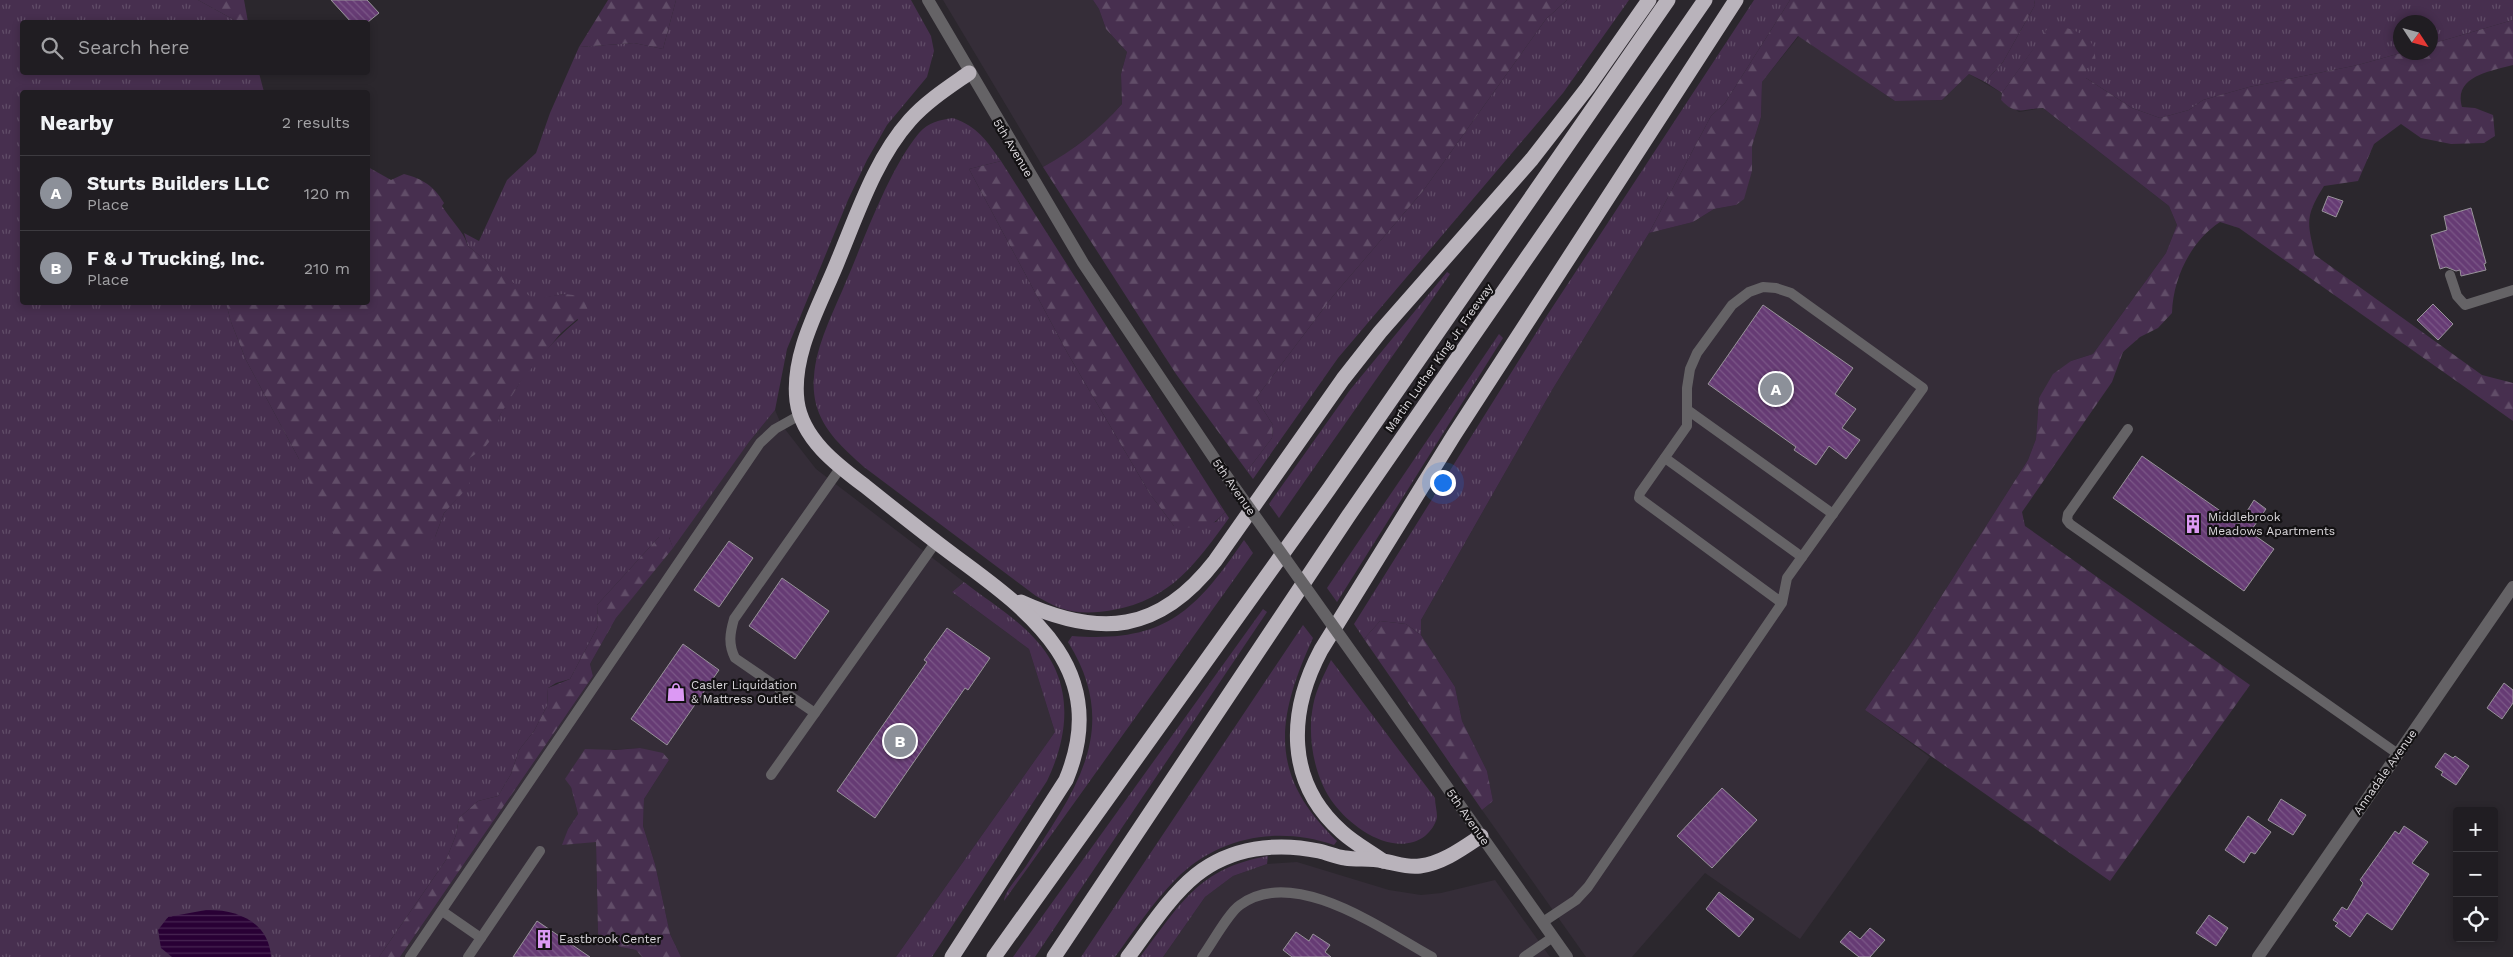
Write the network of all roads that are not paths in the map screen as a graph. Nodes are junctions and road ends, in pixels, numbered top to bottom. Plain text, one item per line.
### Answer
1 (928, 0) edge
2 (1649, 0) edge
3 (1668, 0) edge
4 (1705, 0) edge
5 (1736, 0) edge
6 (969, 73) junction
7 (2450, 275) dead end
8 (2513, 290) edge
9 (1689, 411) junction
10 (800, 415) junction
11 (2128, 430) dead end
12 (1665, 458) junction
13 (841, 467) junction
14 (1833, 514) junction
15 (936, 542) junction
16 (1802, 557) junction
17 (2513, 588) edge
18 (1012, 599) junction
19 (1782, 603) junction
20 (815, 713) junction
21 (2398, 754) junction
22 (772, 775) dead end
23 (1481, 836) junction
24 (540, 851) dead end
25 (1383, 861) junction
26 (442, 911) junction
27 (1543, 922) junction
28 (1553, 937) junction
29 (481, 938) junction
30 (410, 957) edge
31 (468, 957) edge
32 (952, 957) edge
33 (994, 957) edge
34 (1054, 957) edge
35 (1128, 957) edge
36 (1202, 957) edge
37 (1432, 957) edge
38 (1524, 957) edge
39 (1567, 957) edge
40 (2258, 957) edge

1 - 6 street, 5th Avenue
2 - 18 highway
3 - 33 highway, Martin Luther King Jr. Freeway
4 - 34 highway, Martin Luther King Jr. Freeway
5 - 25 highway
6 - 10 highway
6 - 23 street, 5th Avenue, bridge
7 - 8 lane
9 - 12 lane
9 - 14 lane
9 - 14 lane
10 - 13 highway
10 - 26 lane
11 - 21 lane
12 - 16 lane
12 - 19 lane
13 - 15 highway
13 - 20 lane
14 - 16 lane
15 - 18 highway
15 - 20 lane
16 - 19 lane
17 - 21 street, Annadale Avenue
18 - 32 highway
19 - 27 lane
20 - 22 lane
21 - 40 street, Annadale Avenue
23 - 25 highway
23 - 27 street, 5th Avenue
24 - 29 lane
25 - 35 highway
26 - 29 lane
26 - 30 lane
27 - 28 street, 5th Avenue
28 - 38 lane
28 - 39 street, 5th Avenue
29 - 31 lane
36 - 37 lane

